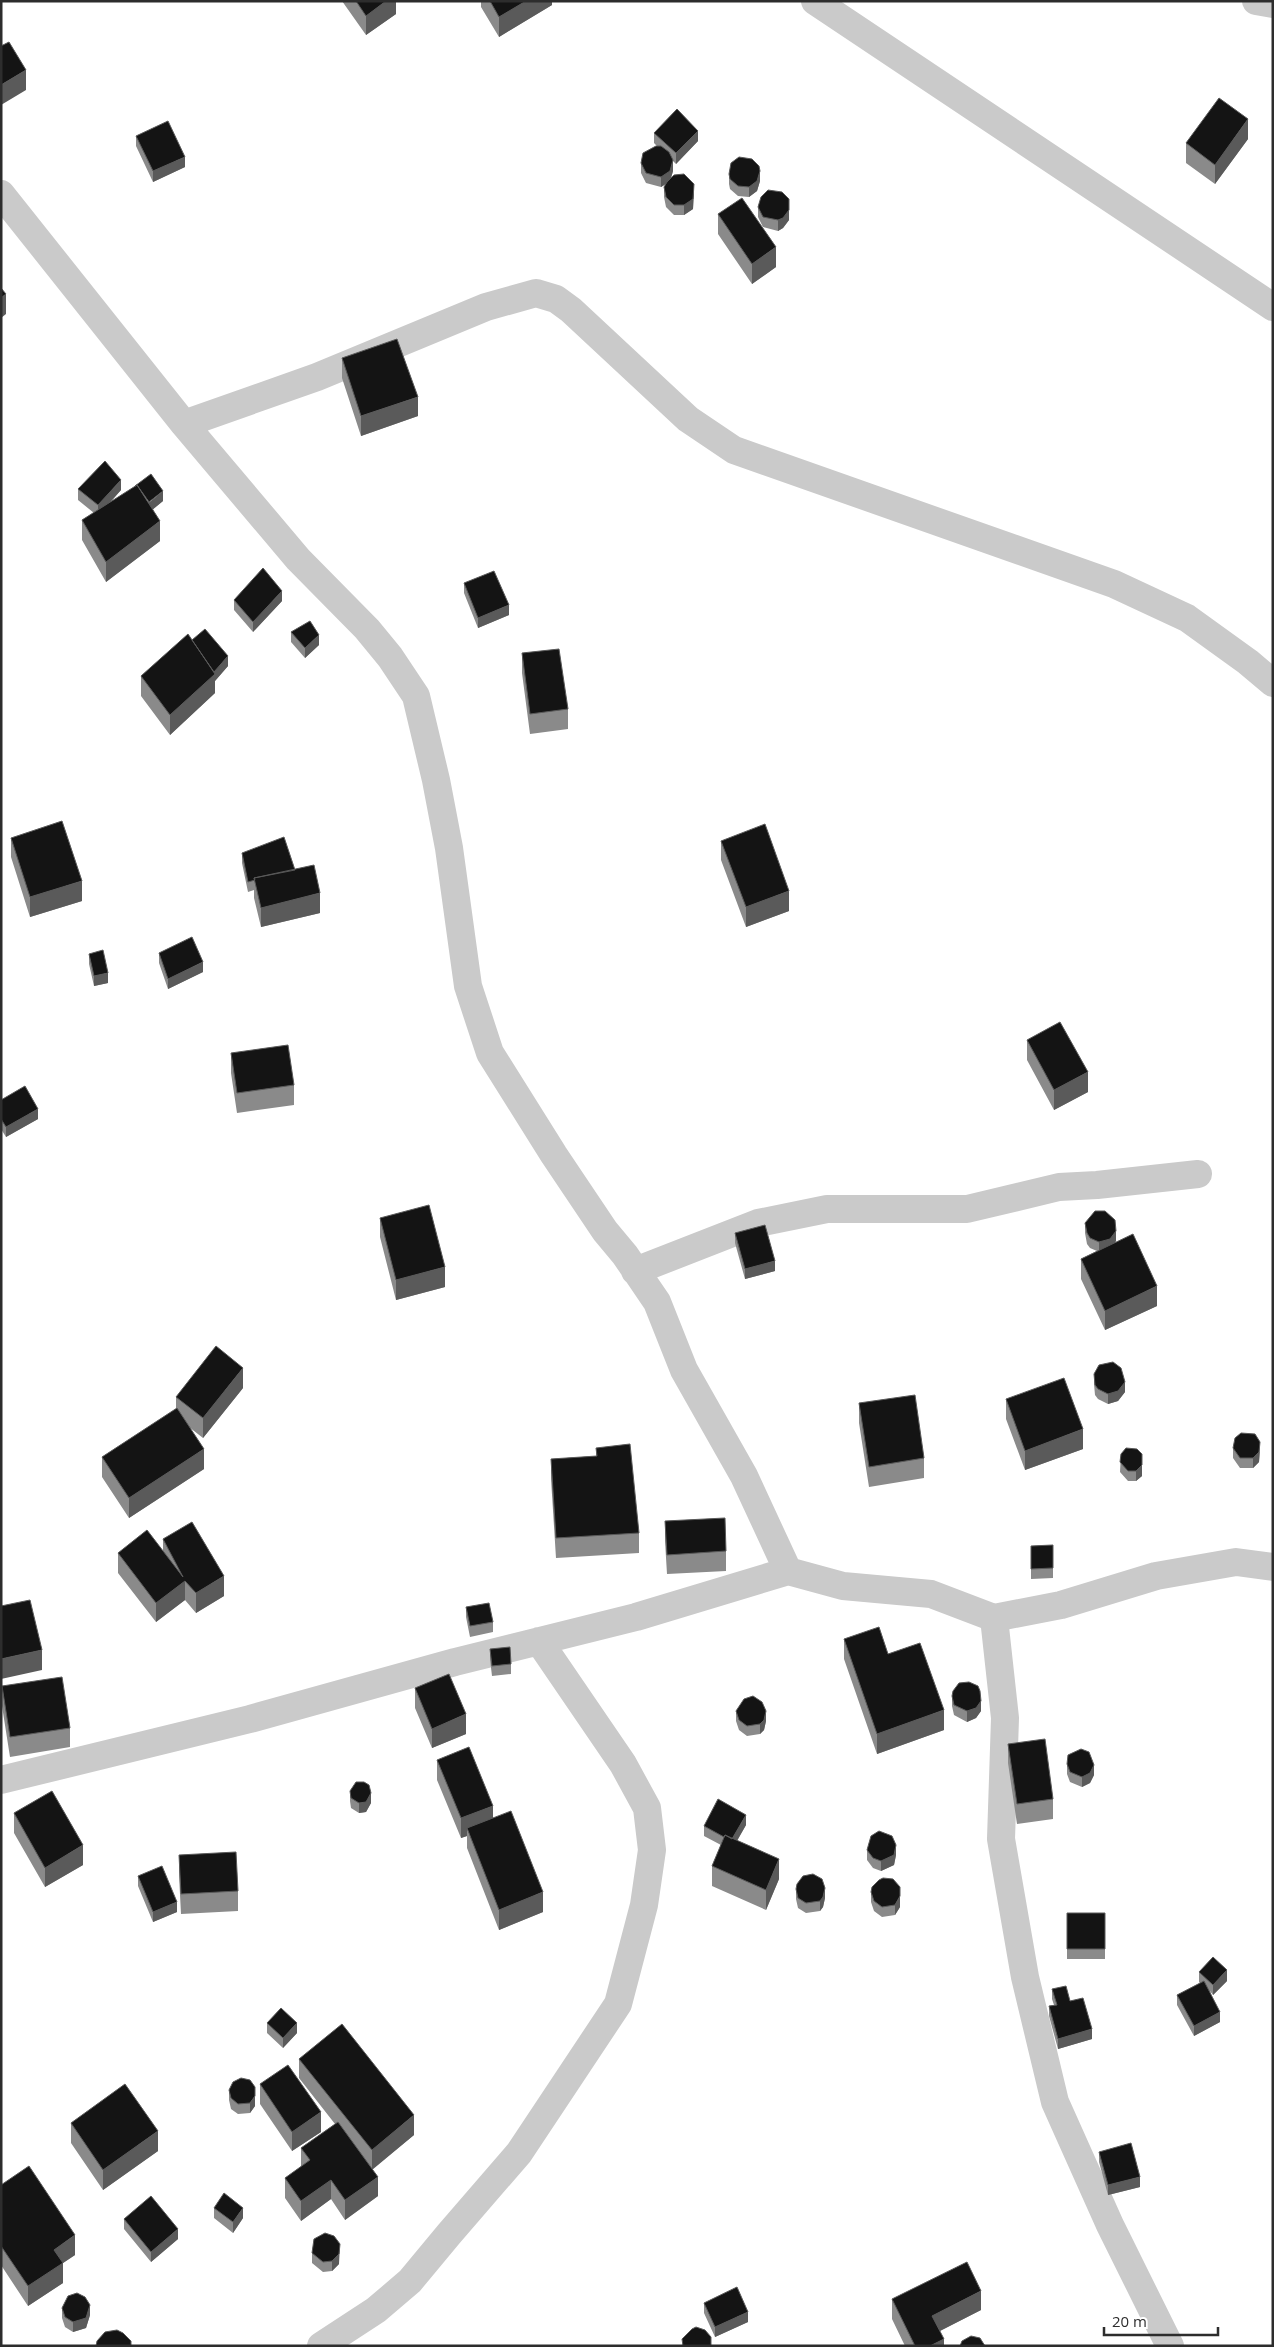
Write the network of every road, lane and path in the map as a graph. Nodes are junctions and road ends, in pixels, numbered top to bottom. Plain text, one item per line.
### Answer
1 (815, 1) edge
2 (1256, 1) edge
3 (1273, 4) edge
4 (1, 194) edge
5 (1273, 307) edge
6 (184, 424) junction
7 (1273, 683) edge
8 (1198, 1174) dead end
9 (635, 1271) junction
10 (1273, 1567) edge
11 (788, 1570) junction
12 (994, 1618) junction
13 (539, 1641) junction
14 (1, 1780) edge
15 (321, 2346) edge
16 (1170, 2346) edge

1 - 5 street
2 - 3 street
4 - 6 street
6 - 7 street
6 - 9 street
8 - 9 street
9 - 11 street
10 - 12 street
11 - 12 street
11 - 13 street
12 - 16 street
13 - 14 street
13 - 15 street

